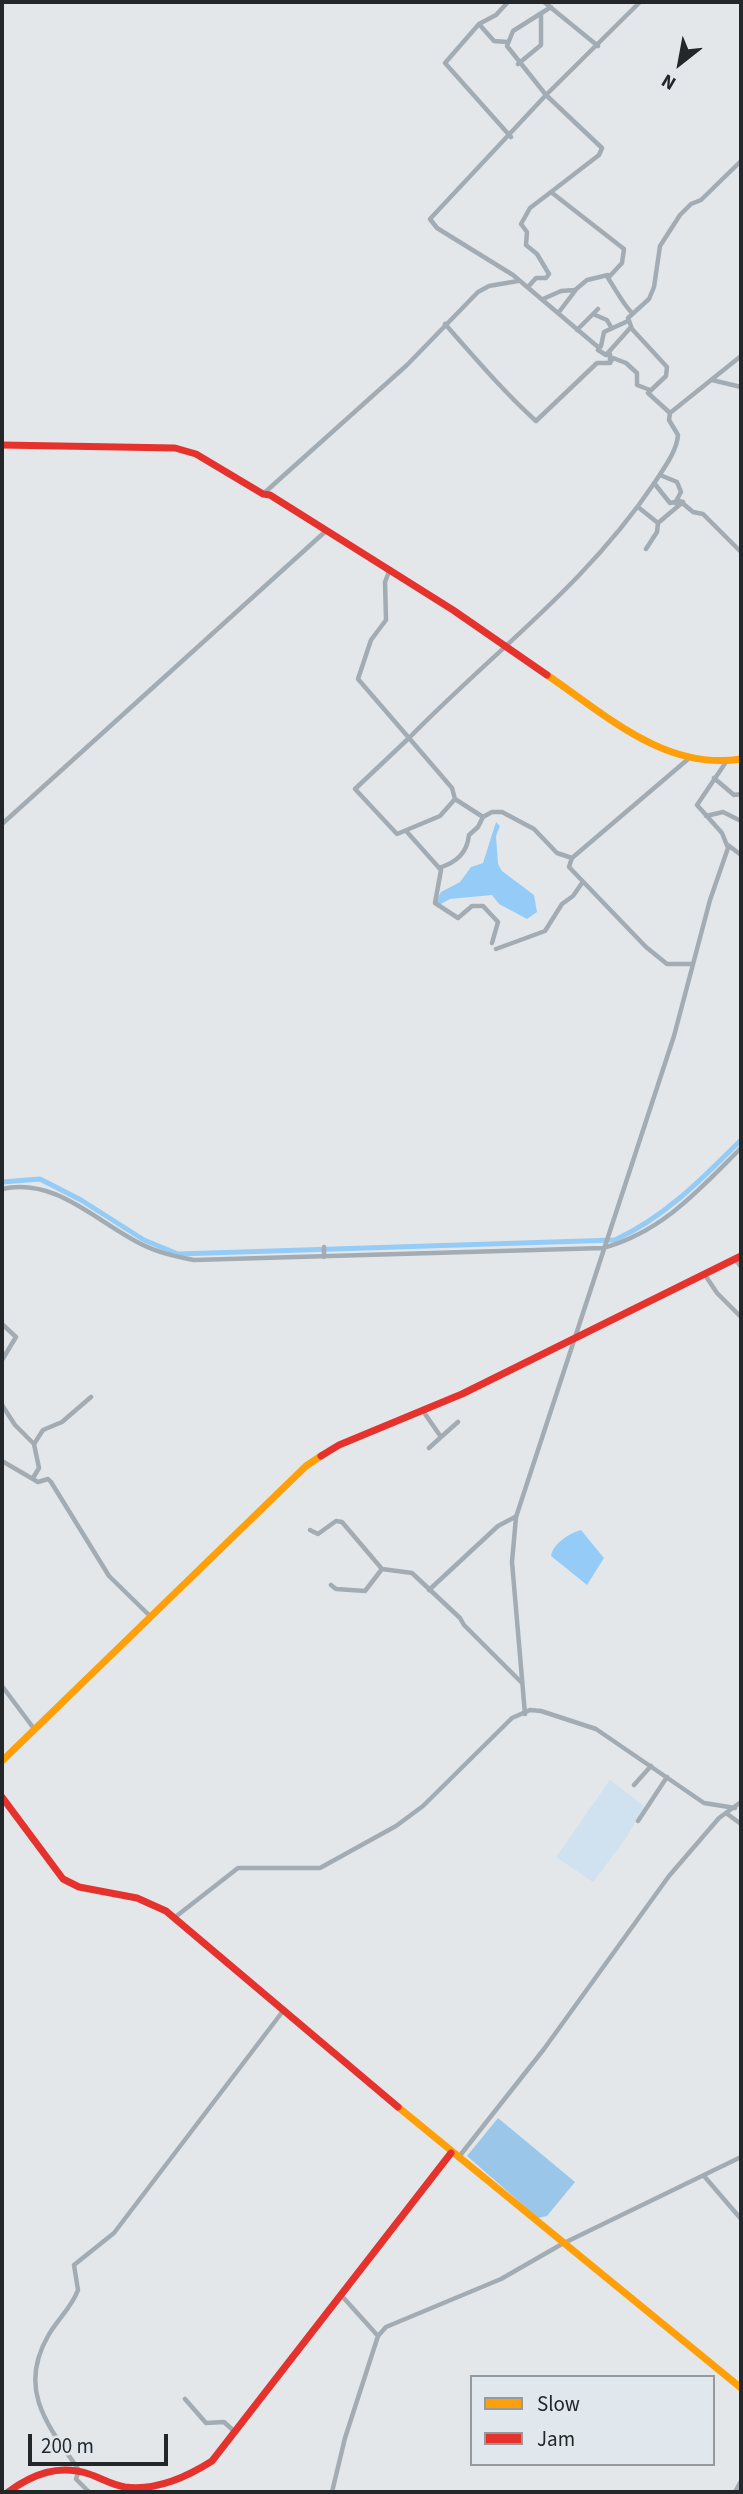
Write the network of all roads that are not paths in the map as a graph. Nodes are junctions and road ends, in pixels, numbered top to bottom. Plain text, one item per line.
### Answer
1 (508, 2) edge
2 (544, 2) edge
3 (640, 2) edge
4 (551, 8) junction
5 (541, 15) junction
6 (479, 24) junction
7 (508, 42) junction
8 (598, 46) junction
9 (518, 64) junction
10 (546, 95) junction
11 (510, 137) junction
12 (741, 161) edge
13 (551, 192) junction
14 (609, 275) junction
15 (516, 278) junction
16 (527, 287) junction
17 (575, 290) junction
18 (543, 299) junction
19 (598, 309) dead end
20 (559, 312) junction
21 (632, 313) junction
22 (593, 314) junction
23 (628, 321) junction
24 (445, 324) junction
25 (611, 327) junction
26 (631, 327) junction
27 (577, 330) junction
28 (601, 346) junction
29 (606, 355) junction
30 (741, 356) edge
31 (610, 363) junction
32 (709, 379) junction
33 (741, 387) edge
34 (650, 390) junction
35 (670, 413) junction
36 (2, 445) edge
37 (660, 475) junction
38 (654, 483) junction
39 (263, 494) junction
40 (683, 502) junction
41 (674, 504) junction
42 (638, 507) junction
43 (658, 523) junction
44 (328, 530) junction
45 (646, 549) dead end
46 (741, 552) edge
47 (390, 569) junction
48 (506, 649) junction
49 (409, 738) junction
50 (741, 759) edge
51 (687, 760) junction
52 (726, 762) junction
53 (714, 778) junction
54 (741, 794) edge
55 (455, 799) junction
56 (706, 816) junction
57 (482, 817) junction
58 (741, 821) edge
59 (2, 824) edge
60 (407, 832) junction
61 (727, 845) junction
62 (741, 855) edge
63 (572, 858) junction
64 (439, 868) junction
65 (582, 883) junction
66 (492, 943) dead end
67 (496, 950) dead end
68 (693, 964) junction
69 (741, 1148) edge
70 (2, 1189) edge
71 (603, 1246) junction
72 (739, 1257) edge
73 (741, 1267) edge
74 (705, 1275) junction
75 (741, 1317) edge
76 (2, 1324) edge
77 (572, 1340) junction
78 (2, 1360) edge
79 (90, 1397) dead end
80 (2, 1405) edge
81 (423, 1411) junction
82 (458, 1422) dead end
83 (442, 1437) junction
84 (34, 1444) junction
85 (429, 1448) dead end
86 (2, 1461) edge
87 (33, 1479) junction
88 (516, 1517) junction
89 (310, 1530) dead end
90 (382, 1569) junction
91 (331, 1585) dead end
92 (429, 1590) junction
93 (151, 1618) junction
94 (522, 1683) junction
95 (2, 1686) edge
96 (525, 1714) junction
97 (36, 1730) junction
98 (2, 1761) edge
99 (651, 1766) junction
100 (667, 1777) junction
101 (634, 1785) dead end
102 (2, 1797) edge
103 (741, 1802) edge
104 (735, 1808) junction
105 (726, 1813) junction
106 (639, 1821) dead end
107 (741, 1824) edge
108 (174, 1918) junction
109 (283, 2011) junction
110 (451, 2153) junction
111 (741, 2157) edge
112 (458, 2158) junction
113 (704, 2176) junction
114 (741, 2219) edge
115 (562, 2245) junction
116 (341, 2295) junction
117 (378, 2336) junction
118 (741, 2388) edge
119 (185, 2399) dead end
120 (236, 2433) junction
121 (79, 2470) junction
122 (741, 2481) edge
123 (150, 2488) edge
124 (8, 2492) edge
125 (89, 2492) edge
126 (332, 2492) edge
127 (735, 2492) edge

1 - 6 street
2 - 4 street
3 - 8 street
4 - 5 street
4 - 8 street
5 - 7 street
5 - 9 street
6 - 7 street
6 - 11 street
7 - 9 street
8 - 10 street
9 - 10 street
10 - 11 street
10 - 13 street
11 - 15 street
12 - 21 street
13 - 14 street
13 - 16 street
14 - 17 street
14 - 21 street
15 - 16 street
15 - 24 street
16 - 18 street
17 - 18 street
17 - 20 street
18 - 20 street
19 - 22 street
20 - 27 street
21 - 23 street
22 - 25 street
22 - 27 street
23 - 25 street
23 - 26 street
24 - 31 street
24 - 39 street
25 - 28 street
26 - 29 street
26 - 34 street
27 - 28 street
28 - 29 street
29 - 31 street
30 - 32 street
31 - 34 street
32 - 33 street
32 - 35 street
34 - 35 street
35 - 37 street
36 - 39 street
37 - 38 street
37 - 41 street
38 - 41 street
38 - 42 street
39 - 44 street
40 - 41 street
40 - 43 street
40 - 46 street
42 - 43 street
42 - 48 street
43 - 45 street
44 - 47 street
44 - 59 street
47 - 48 street
47 - 49 street
48 - 49 street
48 - 51 street
49 - 55 street
49 - 60 street
50 - 52 street
51 - 52 street
51 - 63 street
52 - 53 street
53 - 54 street
53 - 56 street
55 - 57 street
55 - 60 street
56 - 58 street
56 - 61 street
57 - 63 street
57 - 64 street
60 - 64 street
61 - 62 street
61 - 68 street
63 - 65 street
64 - 66 street
65 - 67 street
65 - 68 street
68 - 71 street
69 - 71 street
70 - 71 street
71 - 77 street
72 - 73 street
72 - 74 street
74 - 75 street
74 - 77 street
76 - 78 street
77 - 81 street
77 - 88 street
79 - 84 street
80 - 84 street
81 - 83 street
81 - 93 street
82 - 83 street
83 - 85 street
84 - 87 street
86 - 87 street
87 - 93 street
88 - 92 street
88 - 94 street
89 - 90 street
90 - 91 street
90 - 92 street
92 - 94 street
93 - 97 street
94 - 96 street
95 - 97 street
96 - 99 street
96 - 108 street
97 - 98 street
99 - 100 street
99 - 101 street
100 - 104 street
100 - 106 street
102 - 108 street
103 - 104 street
104 - 105 street
105 - 107 street
105 - 112 street
108 - 109 street
109 - 110 street
109 - 121 street
110 - 112 street
110 - 116 street
111 - 113 street
112 - 115 street
113 - 114 street
113 - 115 street
115 - 117 street
115 - 118 street
116 - 117 street
116 - 120 street
117 - 126 street
119 - 120 street
120 - 123 street
121 - 123 street
121 - 124 street
121 - 125 street
122 - 127 street

